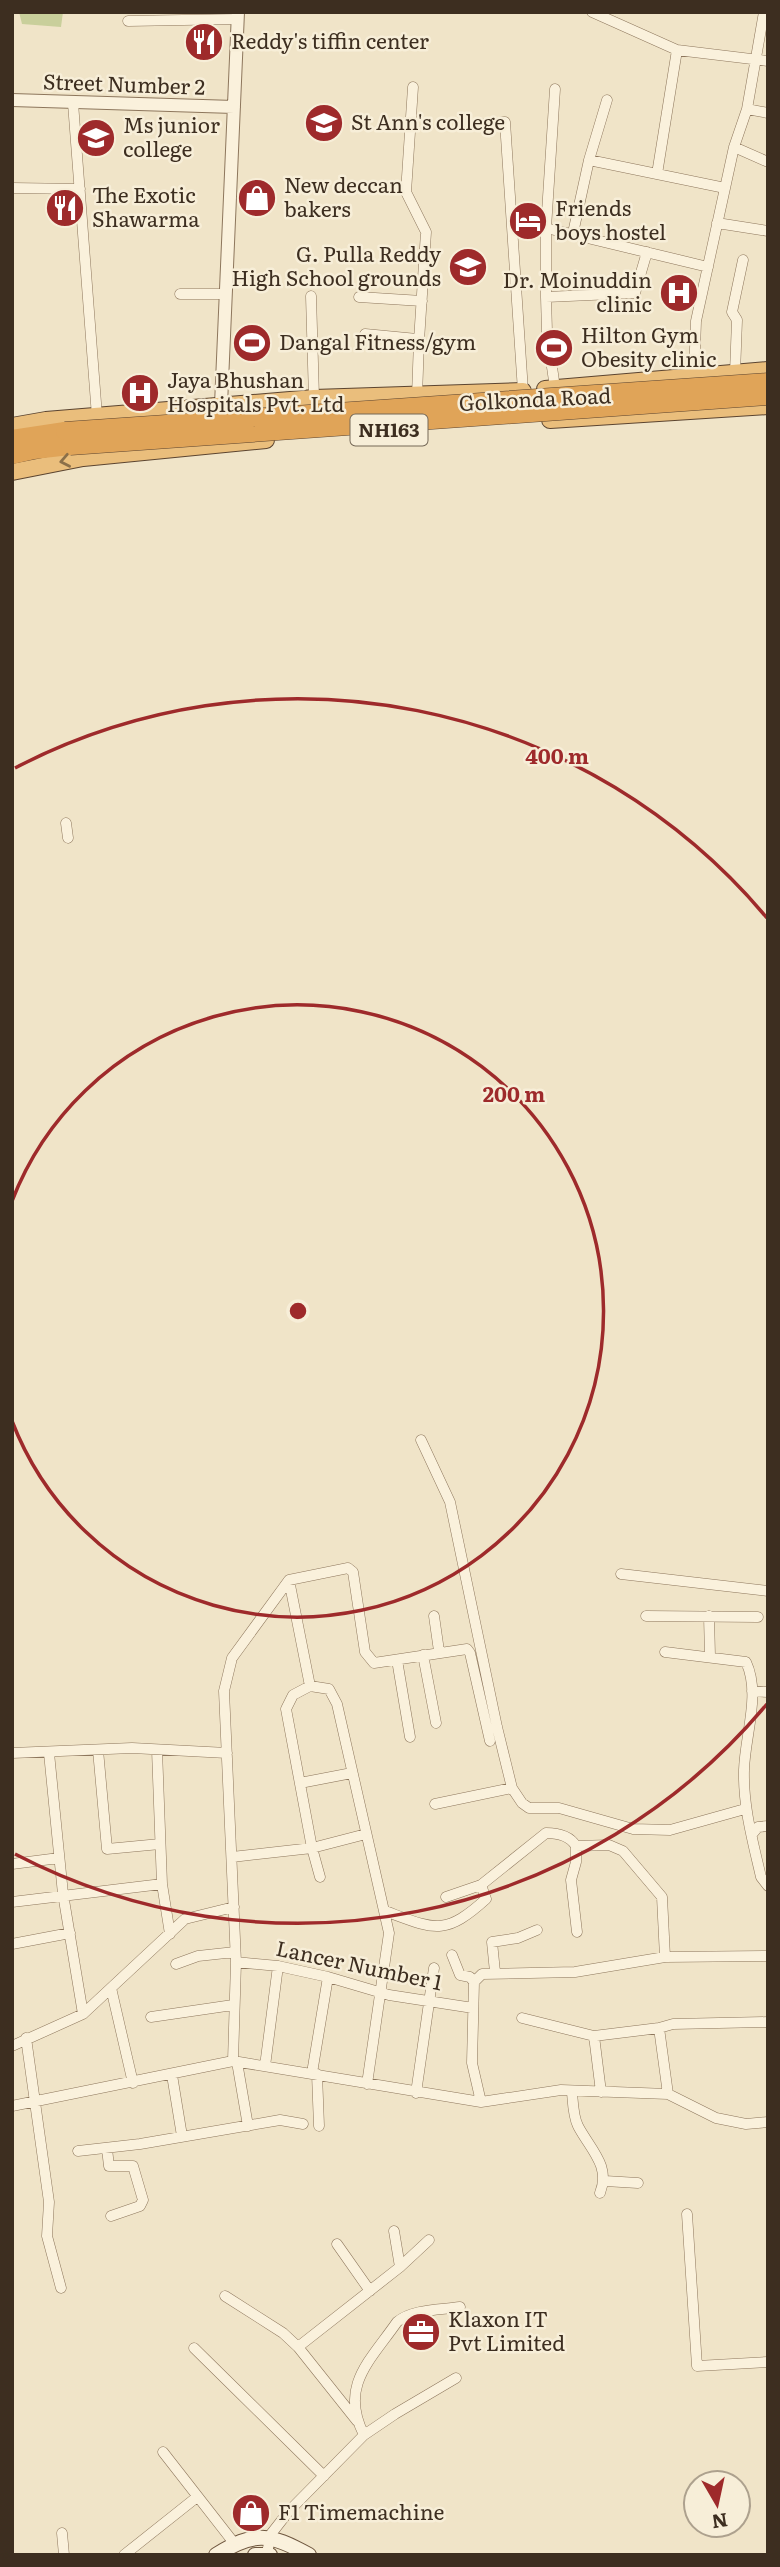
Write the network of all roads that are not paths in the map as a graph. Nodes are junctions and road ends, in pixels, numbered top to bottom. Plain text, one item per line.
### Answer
1 (592, 12) edge
2 (764, 12) edge
3 (238, 16) edge
4 (609, 16) edge
5 (128, 21) dead end
6 (677, 50) junction
7 (755, 60) junction
8 (768, 61) edge
9 (413, 87) dead end
10 (555, 89) dead end
11 (12, 100) edge
12 (607, 100) dead end
13 (73, 103) junction
14 (234, 107) junction
15 (747, 109) junction
16 (768, 113) edge
17 (483, 124) dead end
18 (734, 148) junction
19 (589, 160) junction
20 (768, 162) edge
21 (657, 174) junction
22 (12, 188) edge
23 (724, 188) junction
24 (80, 189) junction
25 (717, 223) junction
26 (547, 228) junction
27 (768, 231) edge
28 (573, 233) junction
29 (647, 252) junction
30 (743, 260) dead end
31 (708, 267) junction
32 (180, 294) dead end
33 (226, 294) junction
34 (311, 296) dead end
35 (359, 297) dead end
36 (546, 297) junction
37 (422, 301) junction
38 (365, 334) dead end
39 (419, 341) junction
40 (768, 370) edge
41 (735, 373) junction
42 (694, 376) junction
43 (768, 382) edge
44 (555, 388) junction
45 (523, 391) junction
46 (459, 393) junction
47 (417, 396) junction
48 (768, 396) edge
49 (314, 398) junction
50 (221, 405) junction
51 (768, 406) edge
52 (97, 416) junction
53 (460, 425) junction
54 (12, 426) edge
55 (12, 439) edge
56 (12, 455) edge
57 (12, 472) edge
58 (66, 824) dead end
59 (68, 838) dead end
60 (421, 1440) dead end
61 (621, 1574) dead end
62 (289, 1580) junction
63 (768, 1591) edge
64 (434, 1615) dead end
65 (646, 1616) dead end
66 (709, 1616) junction
67 (758, 1616) dead end
68 (439, 1651) junction
69 (664, 1651) dead end
70 (423, 1655) junction
71 (710, 1657) junction
72 (397, 1660) junction
73 (310, 1685) junction
74 (752, 1691) junction
75 (768, 1692) edge
76 (436, 1723) dead end
77 (410, 1737) dead end
78 (490, 1741) dead end
79 (98, 1750) junction
80 (157, 1750) junction
81 (48, 1752) junction
82 (12, 1753) edge
83 (228, 1753) junction
84 (352, 1773) junction
85 (300, 1783) junction
86 (512, 1788) junction
87 (435, 1804) dead end
88 (745, 1809) junction
89 (768, 1826) edge
90 (752, 1833) junction
91 (366, 1834) junction
92 (575, 1843) junction
93 (160, 1844) junction
94 (312, 1848) junction
95 (232, 1857) junction
96 (59, 1858) junction
97 (12, 1864) edge
98 (320, 1877) dead end
99 (162, 1884) junction
100 (481, 1885) junction
101 (768, 1886) edge
102 (63, 1894) junction
103 (446, 1897) dead end
104 (12, 1902) edge
105 (234, 1907) junction
106 (385, 1916) junction
107 (537, 1930) dead end
108 (577, 1931) dead end
109 (70, 1933) junction
110 (170, 1934) junction
111 (12, 1944) edge
112 (452, 1955) dead end
113 (768, 1956) edge
114 (236, 1957) junction
115 (665, 1957) junction
116 (176, 1964) dead end
117 (278, 1966) junction
118 (434, 1968) dead end
119 (495, 1972) junction
120 (328, 1977) junction
121 (474, 1982) junction
122 (111, 1988) junction
123 (382, 1993) junction
124 (430, 2002) junction
125 (233, 2004) junction
126 (473, 2008) junction
127 (83, 2014) junction
128 (150, 2017) dead end
129 (522, 2018) dead end
130 (768, 2022) edge
131 (659, 2028) junction
132 (594, 2036) junction
133 (26, 2038) junction
134 (12, 2046) edge
135 (234, 2061) junction
136 (265, 2066) junction
137 (315, 2073) junction
138 (172, 2075) junction
139 (133, 2083) junction
140 (367, 2084) junction
141 (572, 2092) junction
142 (601, 2092) junction
143 (416, 2093) junction
144 (668, 2094) junction
145 (36, 2102) junction
146 (481, 2102) junction
147 (12, 2106) edge
148 (768, 2122) edge
149 (303, 2124) dead end
150 (248, 2126) junction
151 (318, 2126) dead end
152 (182, 2136) junction
153 (107, 2149) junction
154 (78, 2151) dead end
155 (605, 2181) junction
156 (638, 2183) dead end
157 (600, 2193) dead end
158 (687, 2214) dead end
159 (111, 2216) dead end
160 (394, 2231) dead end
161 (429, 2240) dead end
162 (337, 2245) dead end
163 (400, 2267) junction
164 (61, 2288) dead end
165 (370, 2291) junction
166 (225, 2296) dead end
167 (460, 2307) dead end
168 (298, 2347) junction
169 (194, 2348) dead end
170 (768, 2362) edge
171 (456, 2378) dead end
172 (357, 2421) junction
173 (364, 2435) junction
174 (163, 2452) dead end
175 (324, 2476) junction
176 (197, 2497) junction
177 (62, 2533) dead end
178 (271, 2539) junction
179 (234, 2543) junction
180 (264, 2554) edge
181 (64, 2555) edge
182 (124, 2555) edge
183 (216, 2555) edge
184 (309, 2555) edge

1 - 4 street
2 - 7 street
3 - 5 street
3 - 14 street
4 - 6 street
6 - 7 street
6 - 21 street
7 - 8 street
7 - 15 street
9 - 37 street
10 - 26 street
11 - 13 street, Street Number 2
12 - 19 street
13 - 14 street, Street Number 2
13 - 24 street
14 - 33 street
15 - 16 street
15 - 18 street
17 - 45 street
18 - 20 street
18 - 23 street
19 - 21 street
19 - 28 street
21 - 23 street
22 - 24 street
23 - 25 street
24 - 52 street
25 - 27 street
25 - 31 street
26 - 28 street
26 - 36 street
28 - 29 street
29 - 31 street
29 - 36 street
30 - 41 street
31 - 42 street
32 - 33 street
33 - 50 street
34 - 49 street
35 - 37 street
36 - 44 street
37 - 39 street
38 - 39 street
39 - 47 street
40 - 41 highway, Golkonda Road / NH163
41 - 42 highway, Golkonda Road / NH163
42 - 44 highway, Golkonda Road / NH163
43 - 55 highway, bridge
44 - 45 highway, Golkonda Road / NH163
45 - 46 highway, Golkonda Road / NH163
46 - 47 highway, Golkonda Road / NH163
46 - 53 highway
47 - 49 highway, Golkonda Road / NH163
48 - 56 highway, bridge
49 - 50 highway, Golkonda Road / NH163
50 - 52 highway, Golkonda Road / NH163
51 - 53 highway, Golkonda Road / NH163
52 - 54 highway, Golkonda Road / NH163
53 -> 57 highway, Golkonda Road / NH163
58 - 59 street
60 - 86 street
61 - 63 street
62 - 72 street
62 - 73 street
62 - 83 street
64 - 68 street
65 - 66 street
66 - 67 street
66 - 71 street
68 - 70 street
68 - 78 street
69 - 71 street
70 - 72 street
70 - 76 street
71 - 74 street
72 - 77 street
73 - 84 street
73 - 85 street
74 - 75 street
74 - 88 street
79 - 80 street
79 - 81 street
79 - 93 street
80 - 83 street
80 - 93 street
81 - 82 street
81 - 96 street
83 - 95 street
84 - 85 street
84 - 91 street
85 - 94 street
86 - 87 street
86 - 88 street
88 - 90 street
89 - 90 street
90 - 101 street
91 - 94 street
91 - 106 street
92 - 100 street
92 - 108 street
92 - 115 street
93 - 99 street
94 - 95 street
94 - 98 street
95 - 105 street
96 - 97 street
96 - 102 street
99 - 102 street
99 - 110 street
100 - 103 street
100 - 106 street
102 - 104 street
102 - 109 street
105 - 110 street
105 - 114 street
106 - 123 street
107 - 119 street
109 - 111 street
109 - 127 street
110 - 122 street
112 - 121 street
113 - 115 street
114 - 116 street, Lancer Number 1
114 - 117 street, Lancer Number 1
114 - 125 street
115 - 119 street
117 - 120 street, Lancer Number 1
117 - 136 street
118 - 124 street
119 - 121 street
120 - 123 street, Lancer Number 1
120 - 137 street
121 - 126 street
122 - 127 street
122 - 139 street
123 - 124 street, Lancer Number 1
123 - 140 street
124 - 126 street, Lancer Number 1
124 - 143 street
125 - 128 street
125 - 135 street
126 - 146 street
127 - 133 street
129 - 132 street
130 - 131 street
131 - 132 street
131 - 144 street
132 - 142 street
133 - 134 street
133 - 145 street
135 - 136 street
135 - 138 street
135 - 150 street
136 - 137 street
137 - 140 street
137 - 151 street
138 - 139 street
138 - 152 street
139 - 145 street
140 - 143 street
141 - 142 street
141 - 146 street
141 - 155 street
142 - 144 street
143 - 146 street
144 - 148 street
145 - 147 street
145 - 164 street
149 - 150 street
150 - 152 street
152 - 153 street
153 - 154 street
153 - 159 street
155 - 156 street
155 - 157 street
158 - 170 street
160 - 163 street
161 - 163 street
162 - 165 street
163 - 165 street
165 - 168 street
166 - 168 street
167 - 172 street
168 - 172 street
169 - 175 street
171 - 173 street
172 - 173 street
173 - 175 street
174 - 176 street
175 - 178 street
176 - 179 street
176 - 182 street
177 - 181 street
178 - 179 main road
178 - 180 street
178 - 184 main road
179 - 183 main road

